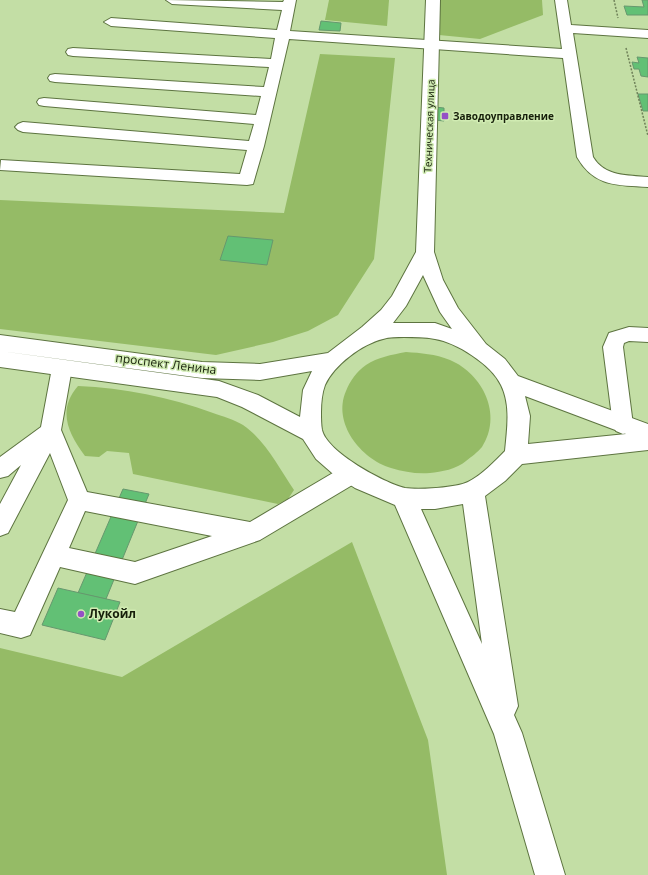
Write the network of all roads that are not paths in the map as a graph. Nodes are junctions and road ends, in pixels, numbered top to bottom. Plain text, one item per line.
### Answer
1 (172, 0) edge
2 (433, 0) edge
3 (561, 0) edge
4 (289, 3) edge
5 (111, 22) dead end
6 (566, 29) junction
7 (282, 34) junction
8 (648, 34) edge
9 (432, 46) junction
10 (73, 52) dead end
11 (570, 54) junction
12 (276, 63) junction
13 (55, 78) dead end
14 (269, 92) junction
15 (44, 102) dead end
16 (262, 120) junction
17 (23, 127) dead end
18 (256, 146) junction
19 (1, 165) dead end
20 (648, 182) edge
21 (425, 252) junction
22 (648, 336) edge
23 (363, 338) junction
24 (0, 343) edge
25 (481, 351) junction
26 (0, 359) edge
27 (332, 360) junction
28 (62, 368) junction
29 (511, 382) junction
30 (623, 425) junction
31 (51, 430) junction
32 (311, 433) junction
33 (648, 433) edge
34 (648, 441) edge
35 (516, 455) junction
36 (0, 469) edge
37 (352, 474) junction
38 (473, 492) junction
39 (404, 498) junction
40 (79, 500) junction
41 (0, 526) edge
42 (252, 532) junction
43 (53, 555) junction
44 (0, 621) edge
45 (508, 733) junction
46 (550, 875) edge

1 - 4 lane
2 - 9 main road, Техническая улица
3 - 6 lane
4 - 7 lane
5 - 7 lane
6 - 8 lane
6 - 11 lane
7 - 9 lane
7 - 12 lane
9 - 11 lane
9 - 21 main road, Техническая улица
10 - 12 lane
11 - 20 lane
12 - 14 lane
13 - 14 lane
14 - 16 lane
15 - 16 lane
16 - 18 lane
17 - 18 lane
18 - 19 lane
21 - 23 main road
21 - 25 main road
22 - 30 lane
23 - 25 main road
23 - 27 main road
24 - 27 main road, проспект Ленина
25 - 29 main road
26 - 28 main road, проспект Ленина
27 - 32 main road
28 - 31 lane
28 - 32 main road, проспект Ленина
29 - 30 main road
29 - 35 main road
30 - 33 main road
31 - 36 lane
31 - 40 lane
31 - 41 lane
32 - 37 main road
34 - 35 main road
35 - 38 main road
37 - 39 main road
37 - 42 lane
38 - 39 main road
38 - 45 main road
39 - 45 main road
40 - 42 lane
40 - 43 lane
42 - 43 lane
43 - 44 lane
45 - 46 main road

